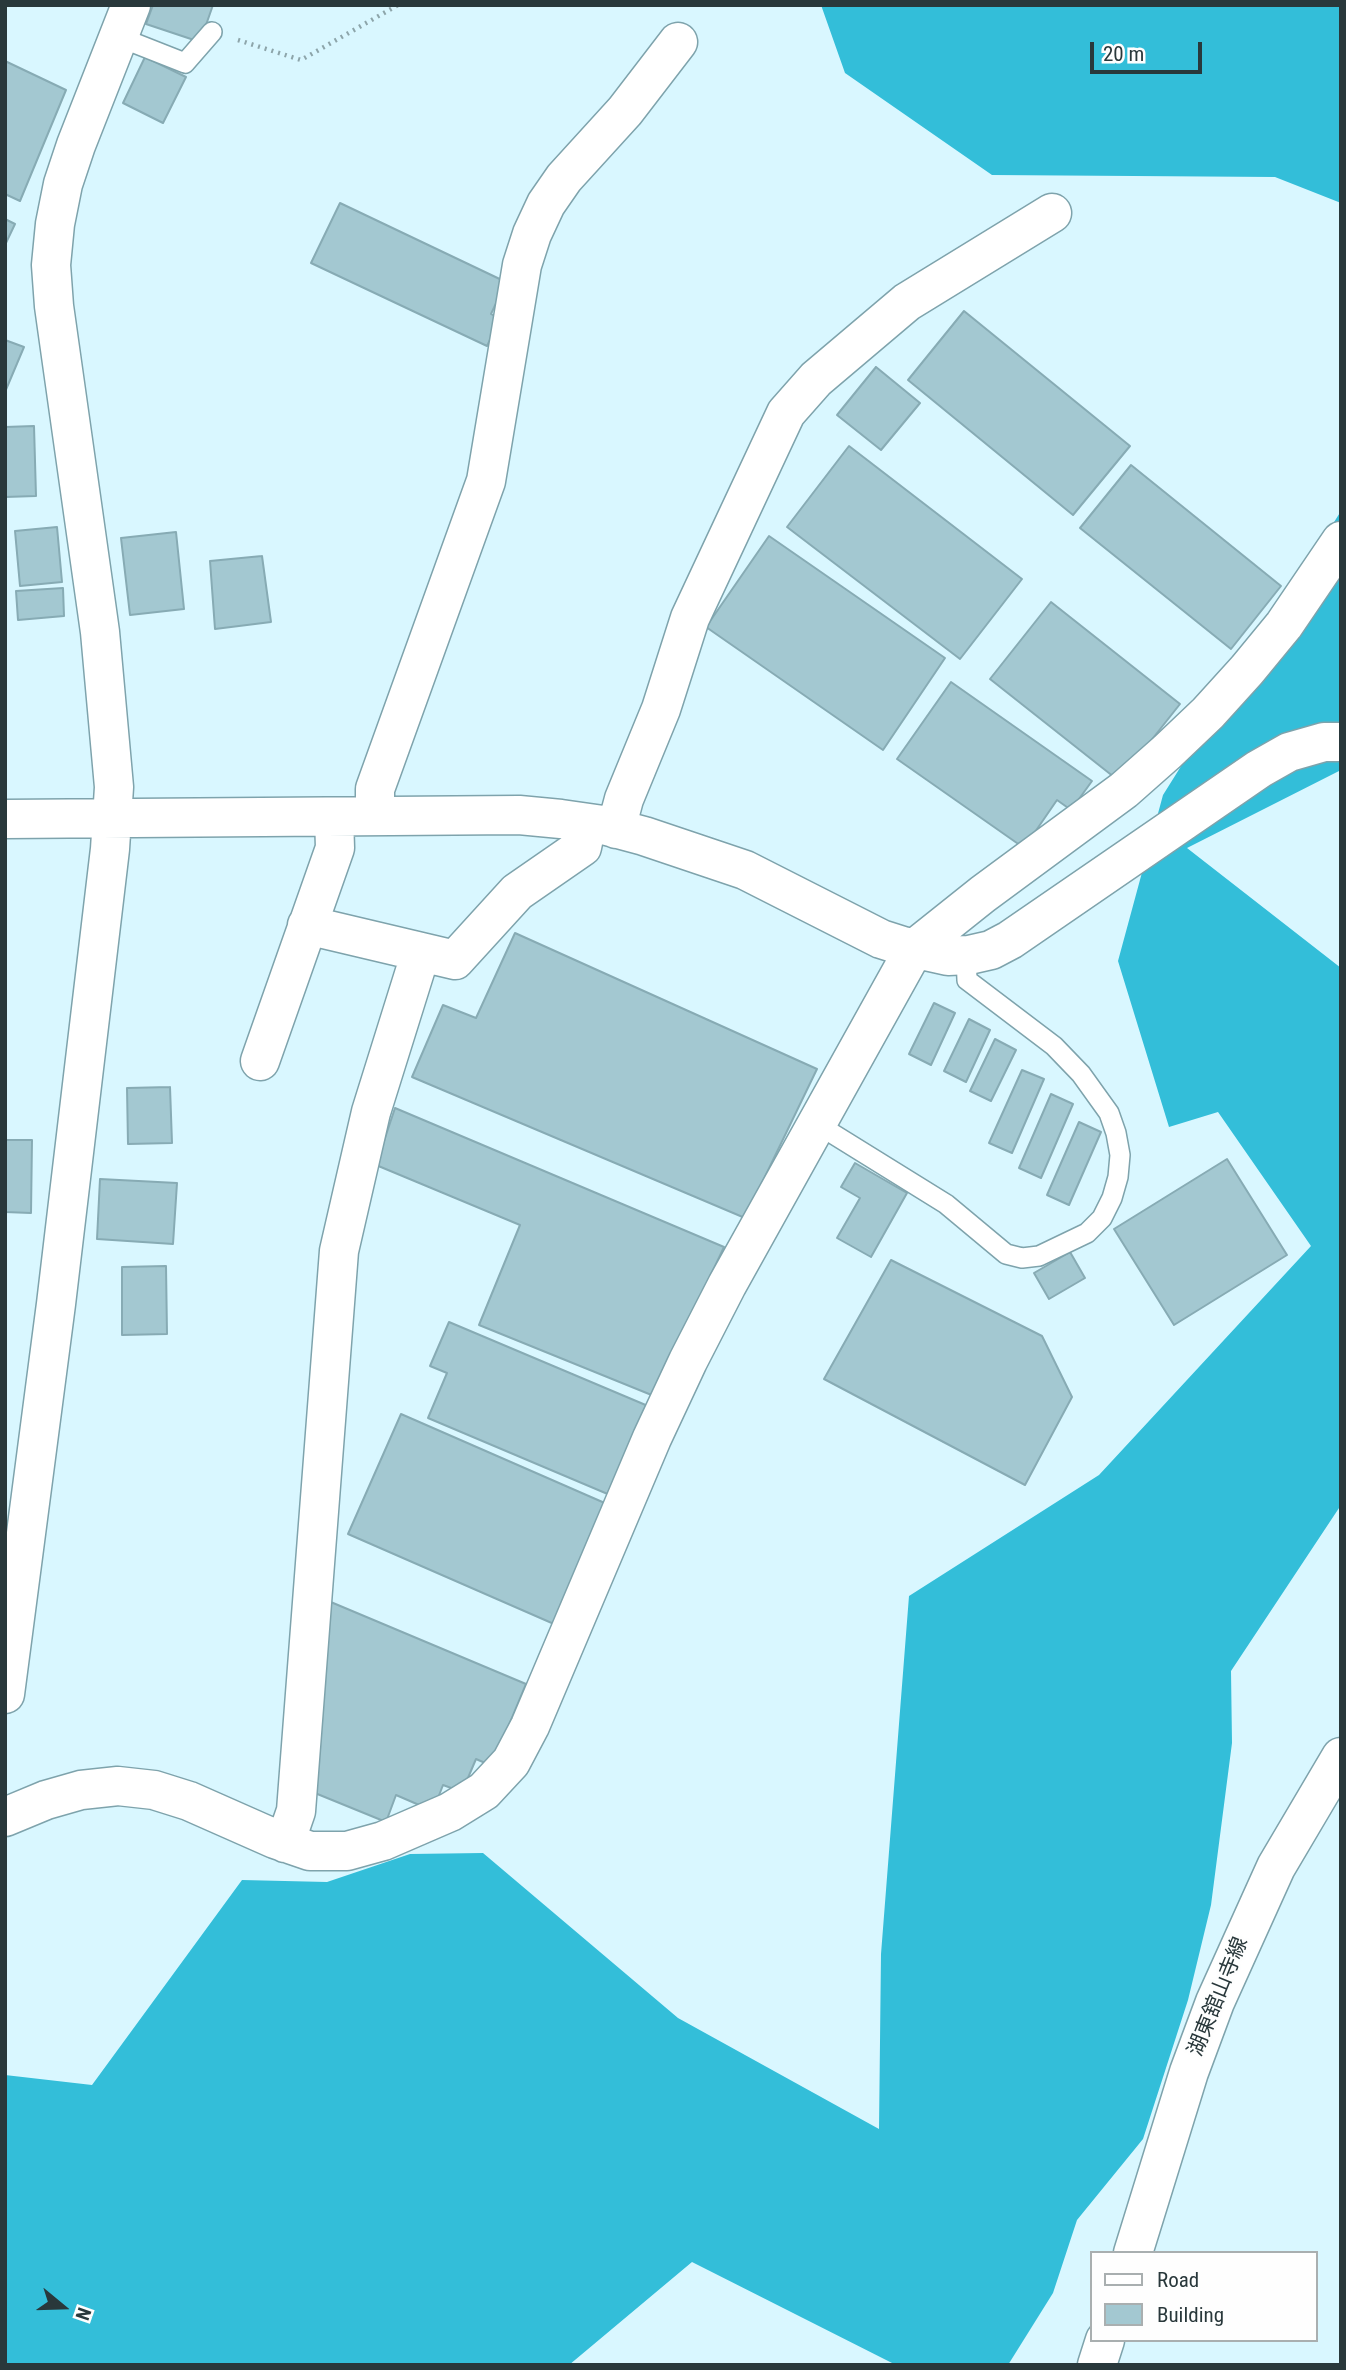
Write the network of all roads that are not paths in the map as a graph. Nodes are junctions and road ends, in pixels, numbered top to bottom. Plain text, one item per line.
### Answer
1 (125, 21) edge
2 (212, 32) road end
3 (678, 42) dead end
4 (1052, 213) dead end
5 (1341, 541) edge
6 (1341, 742) edge
7 (376, 816) junction
8 (334, 817) junction
9 (112, 818) junction
10 (5, 819) edge
11 (601, 826) junction
12 (307, 925) junction
13 (914, 949) junction
14 (421, 952) junction
15 (966, 955) junction
16 (260, 1061) dead end
17 (817, 1124) junction
18 (5, 1694) edge
19 (1341, 1757) edge
20 (5, 1817) edge
21 (285, 1843) junction
22 (1134, 2251) edge
23 (1104, 2342) edge
24 (1097, 2365) edge

1 - 2 lane
1 - 9 street
3 - 7 street
4 - 11 street
5 - 13 street
6 - 15 street
7 - 8 street
7 - 11 street
8 - 9 street
8 - 12 street
9 - 10 street
9 - 18 street
11 - 13 street
11 - 14 street
12 - 14 street
12 - 16 street
13 - 15 street
13 - 17 street
14 - 21 street
15 - 17 lane
17 - 21 street
19 - 22 street, 湖東舘山寺線
20 - 21 street
23 - 24 street

